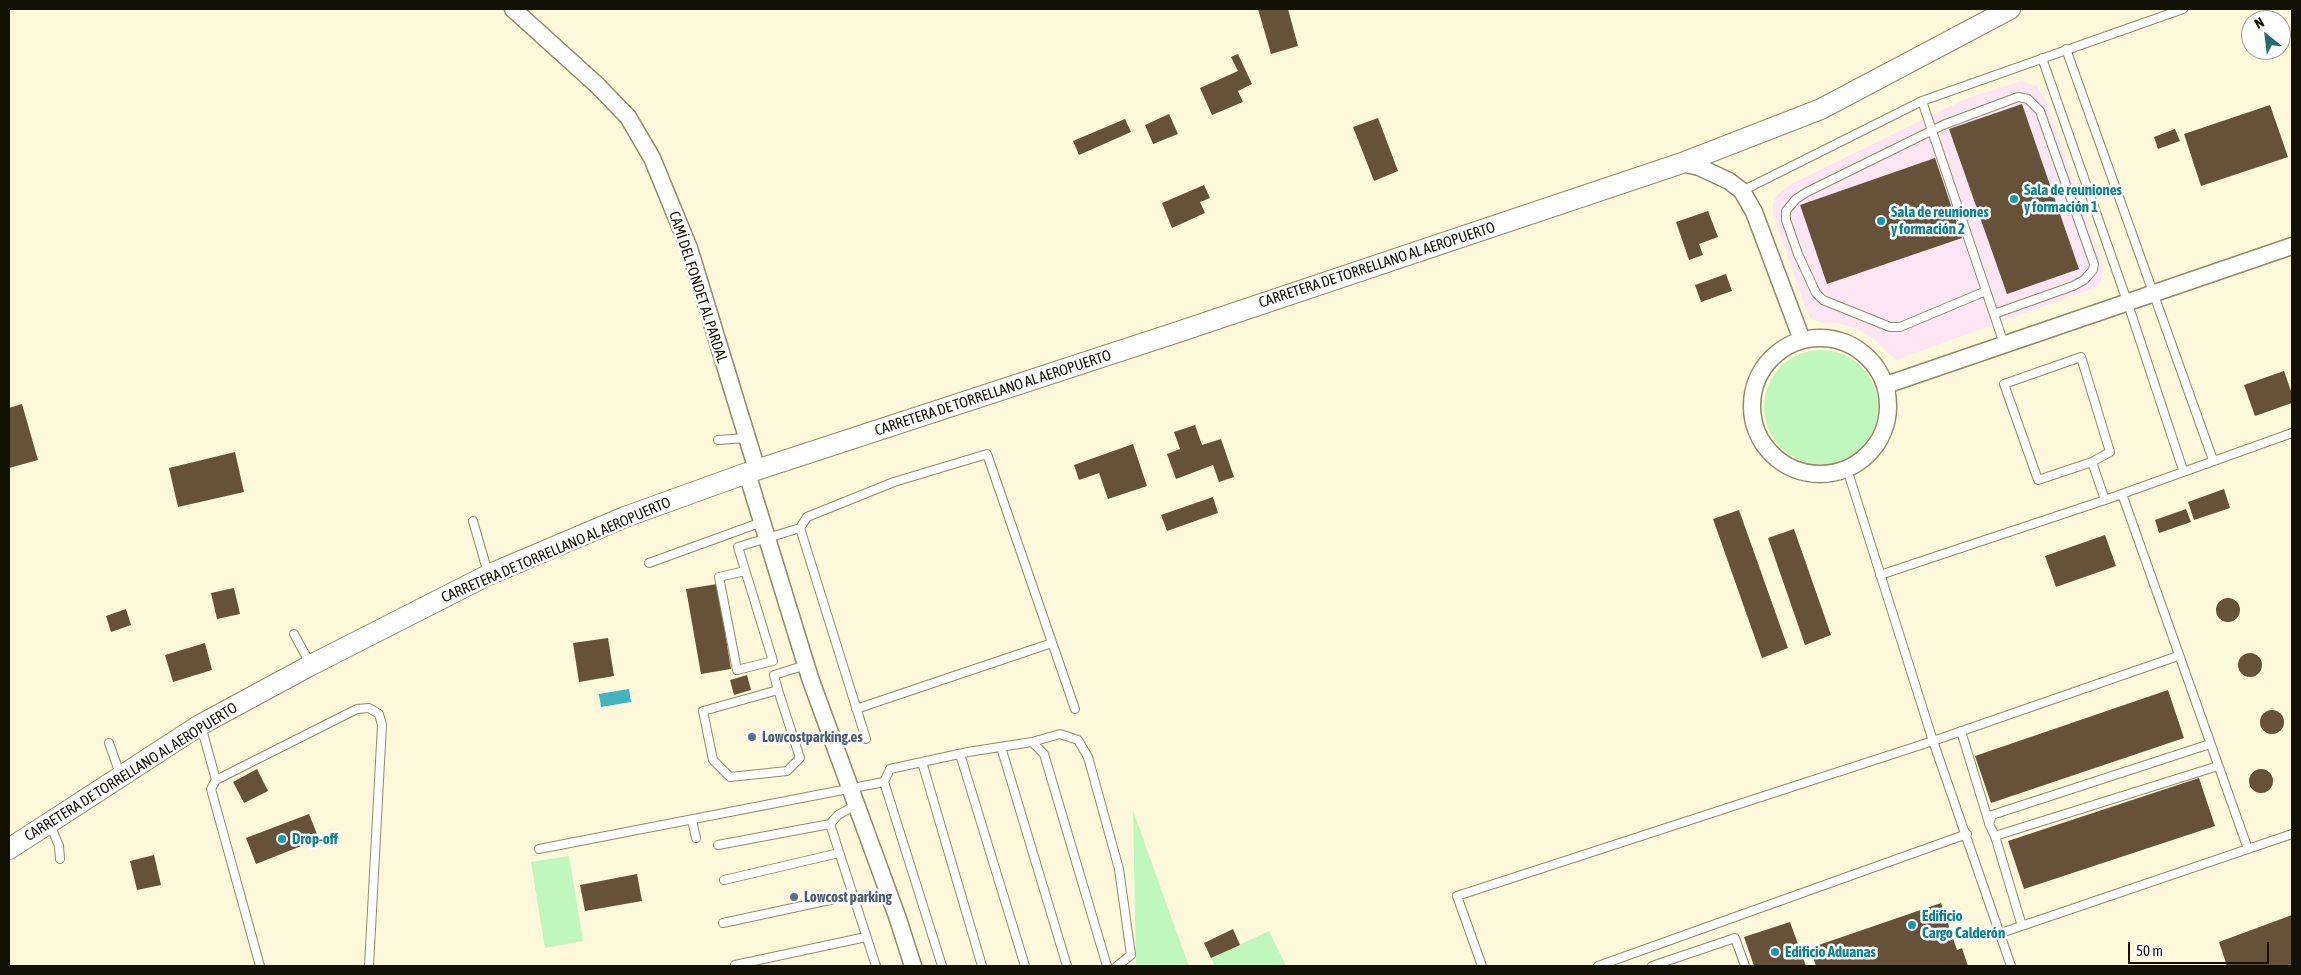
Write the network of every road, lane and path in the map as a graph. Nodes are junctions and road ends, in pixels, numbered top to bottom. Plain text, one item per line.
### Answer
1 (513, 9) edge
2 (2010, 9) edge
3 (2183, 9) edge
4 (2066, 49) junction
5 (2042, 58) junction
6 (1922, 101) junction
7 (1932, 131) junction
8 (1682, 163) junction
9 (1742, 191) junction
10 (2292, 246) edge
11 (1986, 291) junction
12 (2154, 293) junction
13 (2127, 302) junction
14 (1994, 314) junction
15 (1802, 340) junction
16 (2004, 344) junction
17 (1886, 385) junction
18 (2292, 433) edge
19 (746, 438) junction
20 (718, 440) dead end
21 (2213, 460) junction
22 (2092, 462) junction
23 (1846, 469) junction
24 (2183, 470) junction
25 (752, 472) junction
26 (2122, 494) junction
27 (2105, 500) junction
28 (473, 521) dead end
29 (800, 528) junction
30 (764, 529) junction
31 (650, 563) dead end
32 (745, 571) junction
33 (488, 575) junction
34 (1880, 576) junction
35 (294, 634) dead end
36 (1052, 643) junction
37 (2178, 656) junction
38 (311, 665) junction
39 (806, 665) junction
40 (778, 690) junction
41 (856, 709) junction
42 (1075, 709) dead end
43 (200, 725) junction
44 (1961, 731) junction
45 (866, 739) dead end
46 (1933, 741) junction
47 (1032, 742) junction
48 (109, 743) dead end
49 (2210, 744) junction
50 (1001, 747) junction
51 (960, 754) junction
52 (922, 762) junction
53 (2218, 766) junction
54 (121, 776) junction
55 (216, 780) junction
56 (884, 782) junction
57 (854, 797) junction
58 (692, 820) junction
59 (49, 823) junction
60 (830, 824) junction
61 (1989, 824) junction
62 (1967, 834) junction
63 (2292, 834) edge
64 (1995, 836) junction
65 (696, 838) dead end
66 (718, 845) dead end
67 (9, 849) edge
68 (2248, 849) junction
69 (539, 850) dead end
70 (840, 853) junction
71 (60, 859) dead end
72 (724, 880) dead end
73 (853, 895) junction
74 (723, 923) dead end
75 (2022, 926) junction
76 (2001, 933) junction
77 (866, 937) junction
78 (735, 965) edge
79 (260, 966) edge
80 (369, 966) edge
81 (876, 966) edge
82 (913, 966) edge
83 (942, 966) edge
84 (982, 966) edge
85 (1025, 966) edge
86 (1067, 966) edge
87 (1107, 966) edge
88 (1117, 966) edge
89 (1482, 966) edge
90 (1598, 966) edge
91 (1652, 966) edge
92 (1745, 966) edge
93 (2012, 966) edge

1 - 19 street, CAMÍ DEL FONDET AL PARDAL
2 - 8 street, CARRETERA DE TORRELLANO AL AEROPUERTO
3 - 4 lane
4 - 5 lane
4 - 12 lane
5 - 6 lane
5 - 13 lane
6 - 7 lane
6 - 9 lane
7 - 11 lane
7 - 11 lane
7 - 14 lane
8 - 9 street
8 - 25 street, CARRETERA DE TORRELLANO AL AEROPUERTO
9 - 15 street
10 - 12 street
11 - 14 lane
12 - 13 street
12 - 21 lane
13 - 16 street
13 - 24 lane
14 - 16 lane
15 - 17 street
15 - 23 street
16 - 17 street
17 - 23 street
18 - 21 lane
19 - 20 lane
19 - 25 street, CAMÍ DEL FONDET AL PARDAL
21 - 24 lane
22 - 22 lane
22 - 27 lane
23 - 34 lane
24 - 26 lane
25 - 30 street, CAMÍ DEL FONDET AL PARDAL
25 - 33 street, CARRETERA DE TORRELLANO AL AEROPUERTO
26 - 27 lane
26 - 37 lane
27 - 34 lane
28 - 33 lane
29 - 30 lane
29 - 36 lane
29 - 41 lane
30 - 31 lane
30 - 32 lane
30 - 39 street, CAMÍ DEL FONDET AL PARDAL
32 - 32 lane
33 - 38 street, CARRETERA DE TORRELLANO AL AEROPUERTO
34 - 46 lane
35 - 38 lane
36 - 41 lane
36 - 42 lane
37 - 44 lane
37 - 49 lane
38 - 43 street, CARRETERA DE TORRELLANO AL AEROPUERTO
39 - 40 lane
39 - 57 street, CAMÍ DEL FONDET AL PARDAL
40 - 40 lane
41 - 45 lane
43 - 54 street, CARRETERA DE TORRELLANO AL AEROPUERTO
43 - 55 lane
44 - 46 lane
44 - 61 lane
46 - 62 lane
46 - 89 lane
47 - 50 lane
47 - 87 lane
47 - 88 lane
48 - 54 lane
49 - 53 lane
49 - 61 lane
50 - 51 lane
50 - 86 lane
51 - 52 lane
51 - 85 lane
52 - 56 lane
52 - 84 lane
53 - 64 lane
53 - 68 lane
54 - 59 street, CARRETERA DE TORRELLANO AL AEROPUERTO
55 - 79 lane
55 - 80 lane
56 - 57 lane
56 - 83 lane
57 - 58 lane
57 - 60 lane
57 - 82 street, CAMÍ DEL FONDET AL PARDAL
58 - 65 lane
58 - 69 lane
59 - 67 street, CARRETERA DE TORRELLANO AL AEROPUERTO
59 - 71 lane
60 - 66 lane
60 - 70 lane
61 - 64 lane
62 - 76 lane
62 - 90 lane
63 - 68 lane
64 - 75 lane
68 - 75 lane
70 - 72 lane
70 - 73 lane
73 - 74 lane
73 - 77 lane
75 - 76 lane
76 - 93 lane
77 - 78 lane
77 - 81 lane
91 - 92 lane

